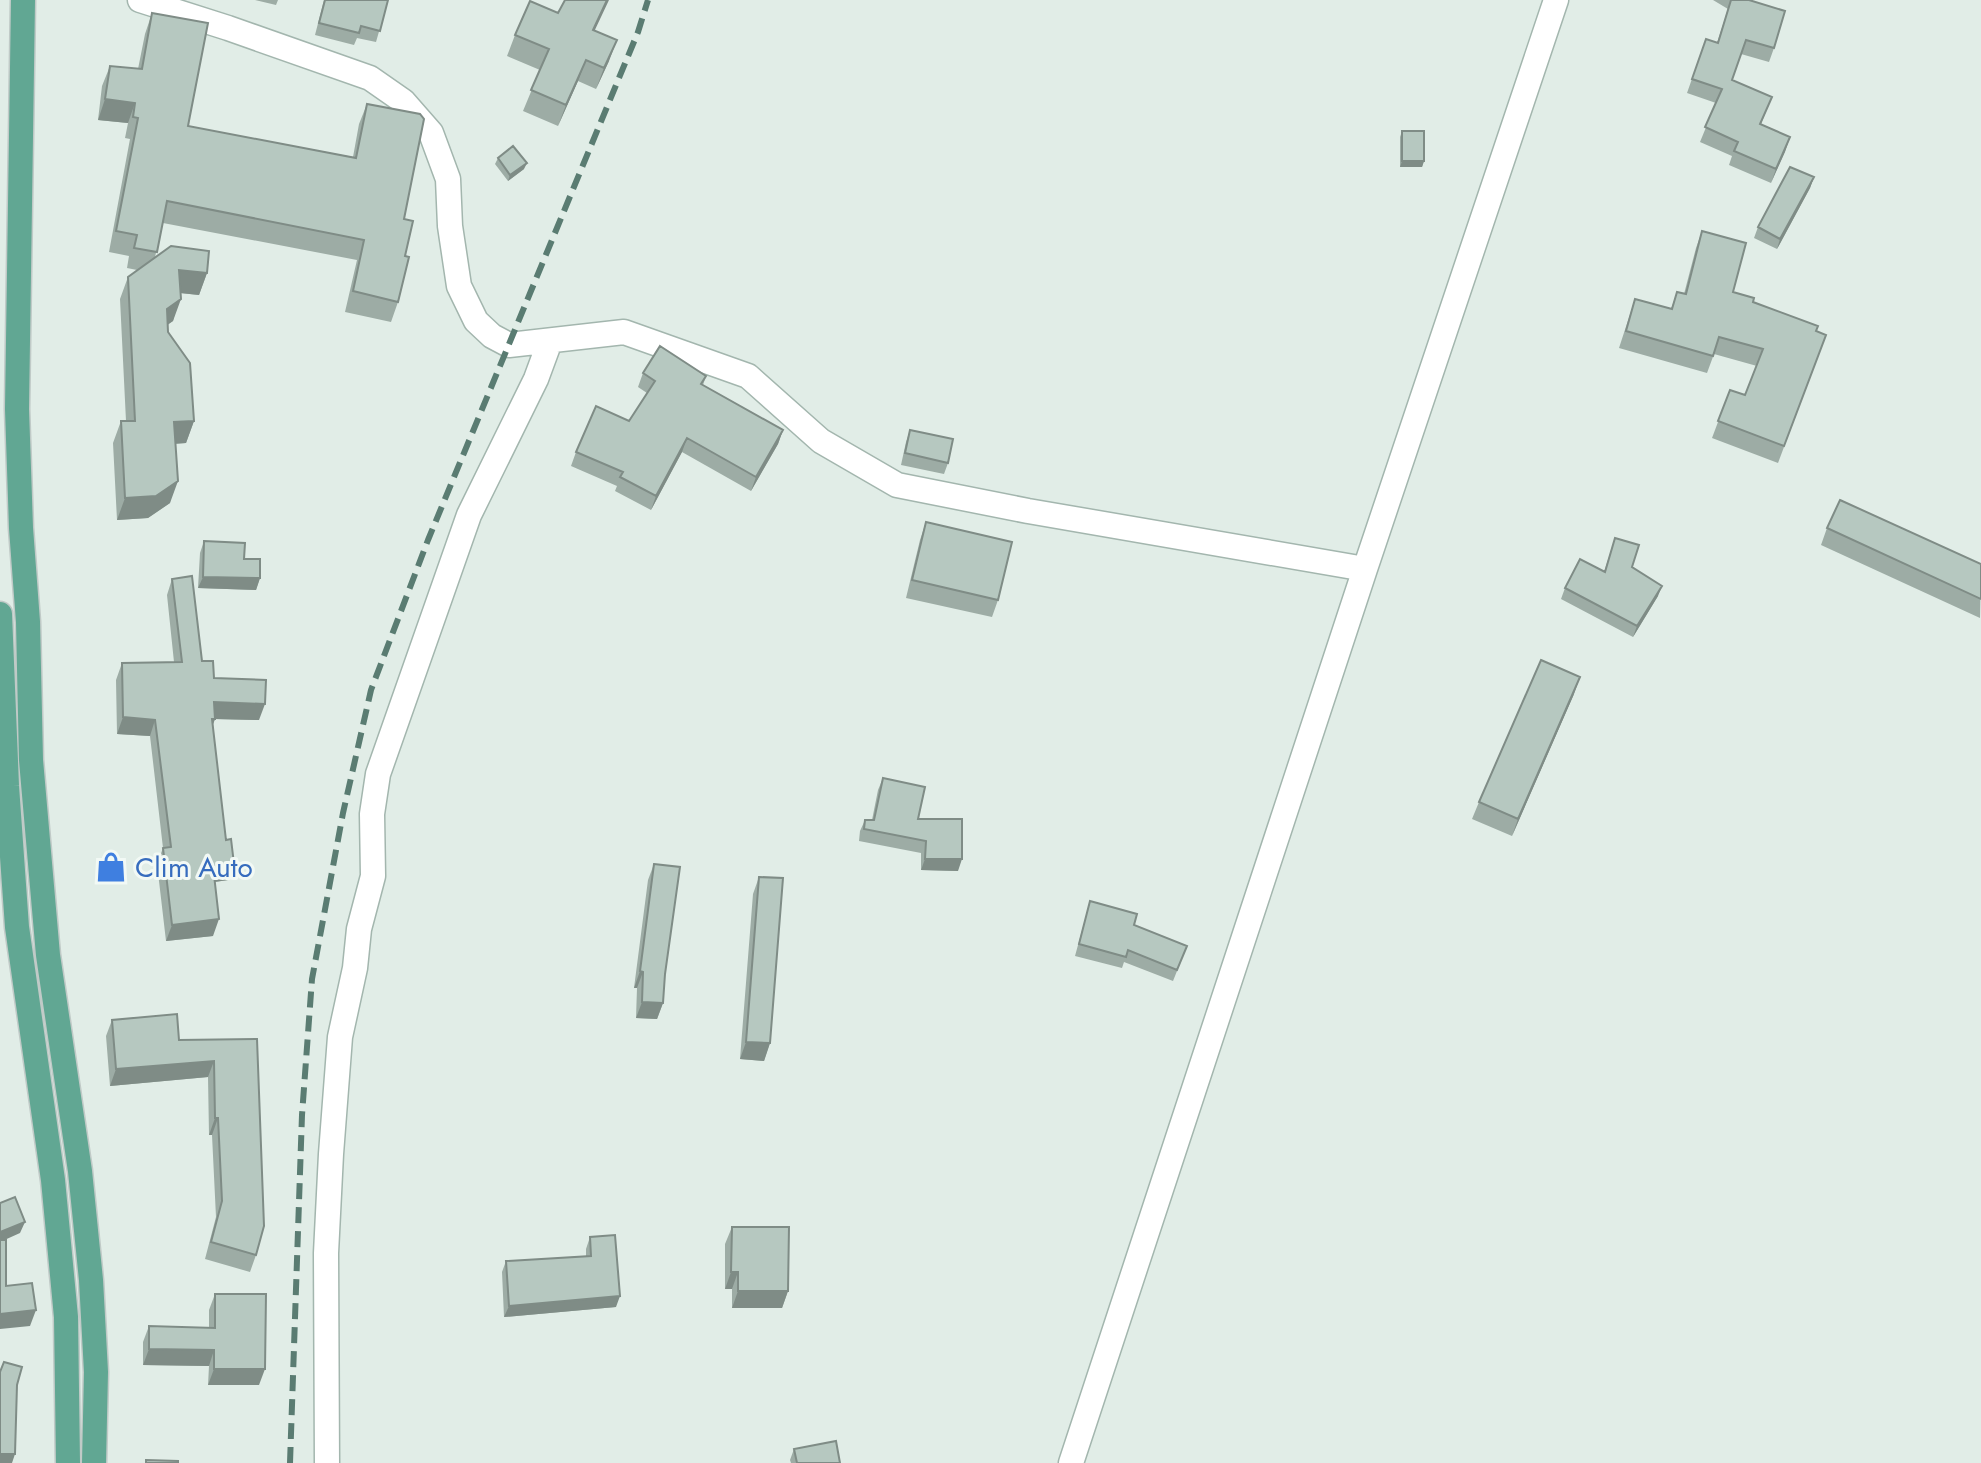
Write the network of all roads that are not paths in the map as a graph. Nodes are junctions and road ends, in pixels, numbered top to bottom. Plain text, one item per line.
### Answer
1 (23, 0) edge
2 (140, 0) edge
3 (1556, 0) edge
4 (550, 341) junction
5 (1365, 569) junction
6 (0, 614) edge
7 (68, 1463) edge
8 (94, 1463) edge
9 (327, 1463) edge
10 (1071, 1463) edge

1 - 8 main road
2 - 4 street
3 - 5 street
4 - 5 street
4 - 9 street
5 - 10 street
6 - 7 main road

